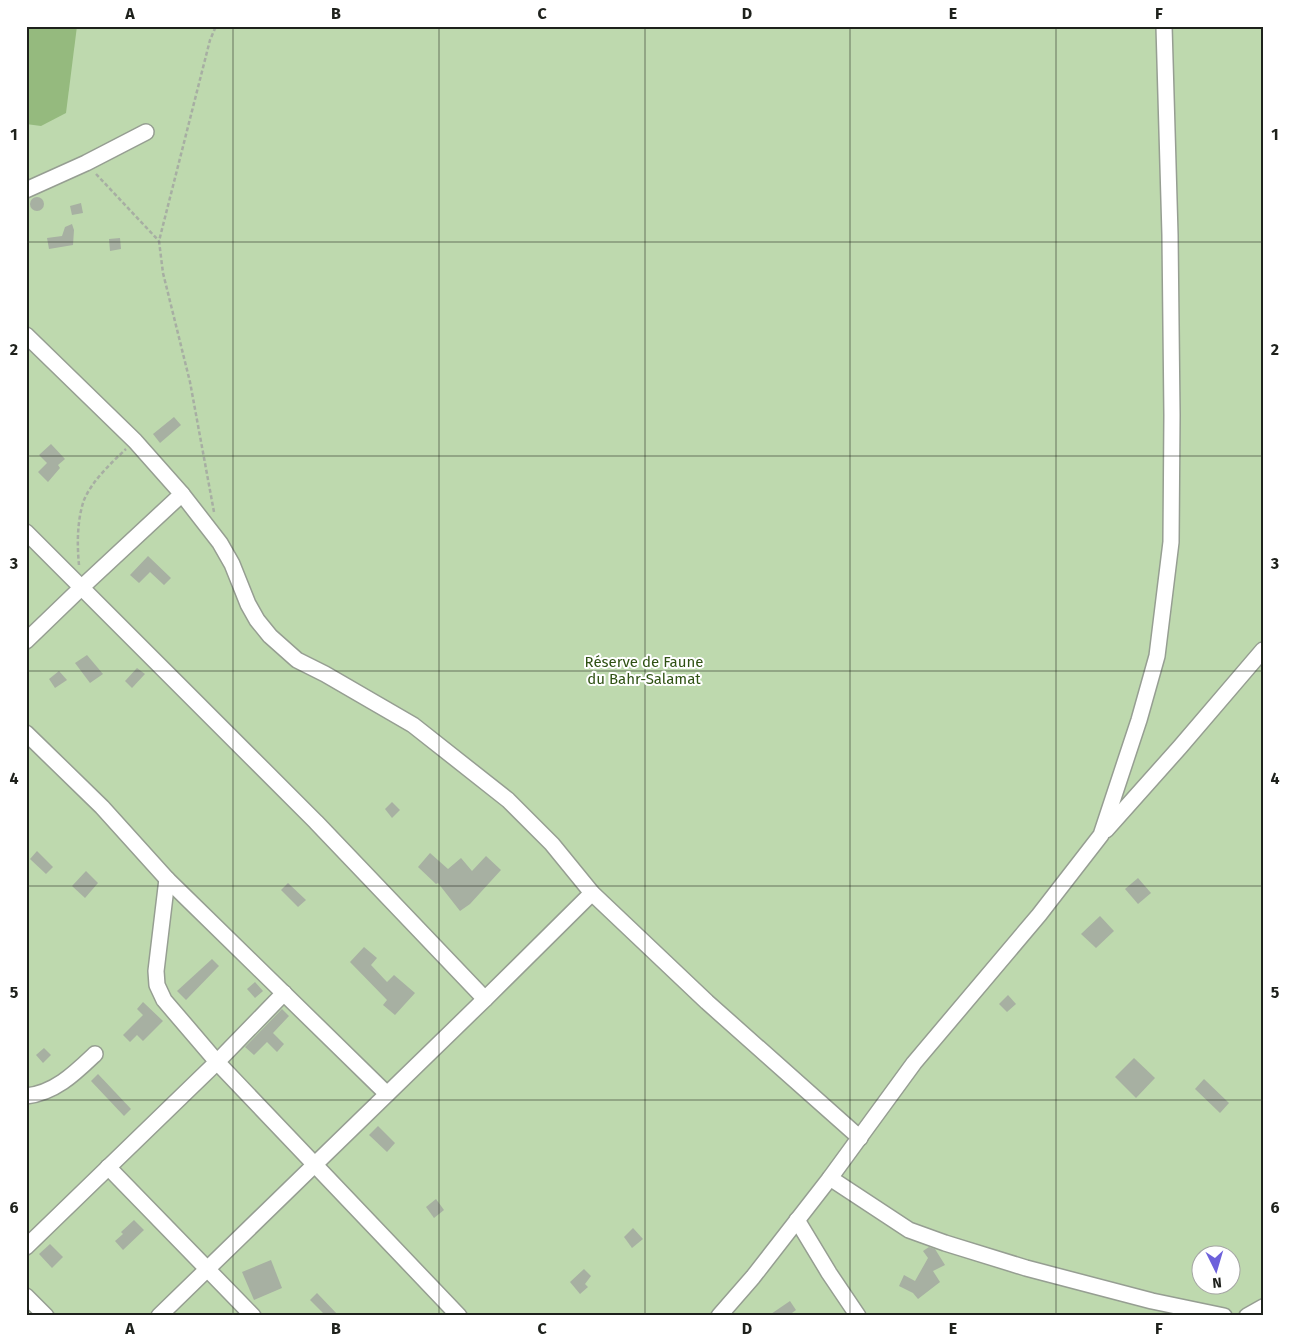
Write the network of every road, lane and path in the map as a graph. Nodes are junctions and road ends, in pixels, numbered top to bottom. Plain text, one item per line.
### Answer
1 (216, 26) edge
2 (1164, 26) edge
3 (146, 132) dead end
4 (86, 164) junction
5 (26, 190) edge
6 (159, 241) junction
7 (26, 335) edge
8 (135, 442) junction
9 (182, 494) junction
10 (214, 515) dead end
11 (26, 532) edge
12 (82, 587) junction
13 (26, 641) edge
14 (1263, 650) edge
15 (26, 734) edge
16 (1101, 835) junction
17 (166, 879) junction
18 (592, 892) junction
19 (284, 993) junction
20 (485, 999) junction
21 (95, 1054) dead end
22 (216, 1062) junction
23 (387, 1094) junction
24 (26, 1096) edge
25 (860, 1138) junction
26 (314, 1164) junction
27 (108, 1167) junction
28 (830, 1178) junction
29 (797, 1220) junction
30 (26, 1247) edge
31 (207, 1270) junction
32 (26, 1296) edge
33 (1263, 1307) edge
34 (46, 1316) edge
35 (159, 1316) edge
36 (253, 1316) edge
37 (458, 1316) edge
38 (719, 1316) edge
39 (858, 1316) edge
40 (1224, 1316) edge
41 (1247, 1316) edge

1 - 6 path
2 - 16 street
3 - 4 street
4 - 5 street
4 - 6 path
6 - 10 path
7 - 8 street
8 - 9 street
8 - 12 path
9 - 12 street
9 - 18 street
11 - 12 street
12 - 13 street
12 - 20 street
14 - 16 street
15 - 17 street
16 - 25 street
17 - 19 street
17 - 22 street
18 - 20 street
18 - 25 street
19 - 22 street
19 - 23 street
20 - 23 street
21 - 24 street
22 - 26 street
22 - 27 street
23 - 26 street
25 - 28 street
26 - 31 street
26 - 37 street
27 - 30 street
27 - 31 street
28 - 29 street
28 - 40 street
29 - 38 street
29 - 39 street
31 - 35 street
31 - 36 street
32 - 34 street
33 - 41 street

